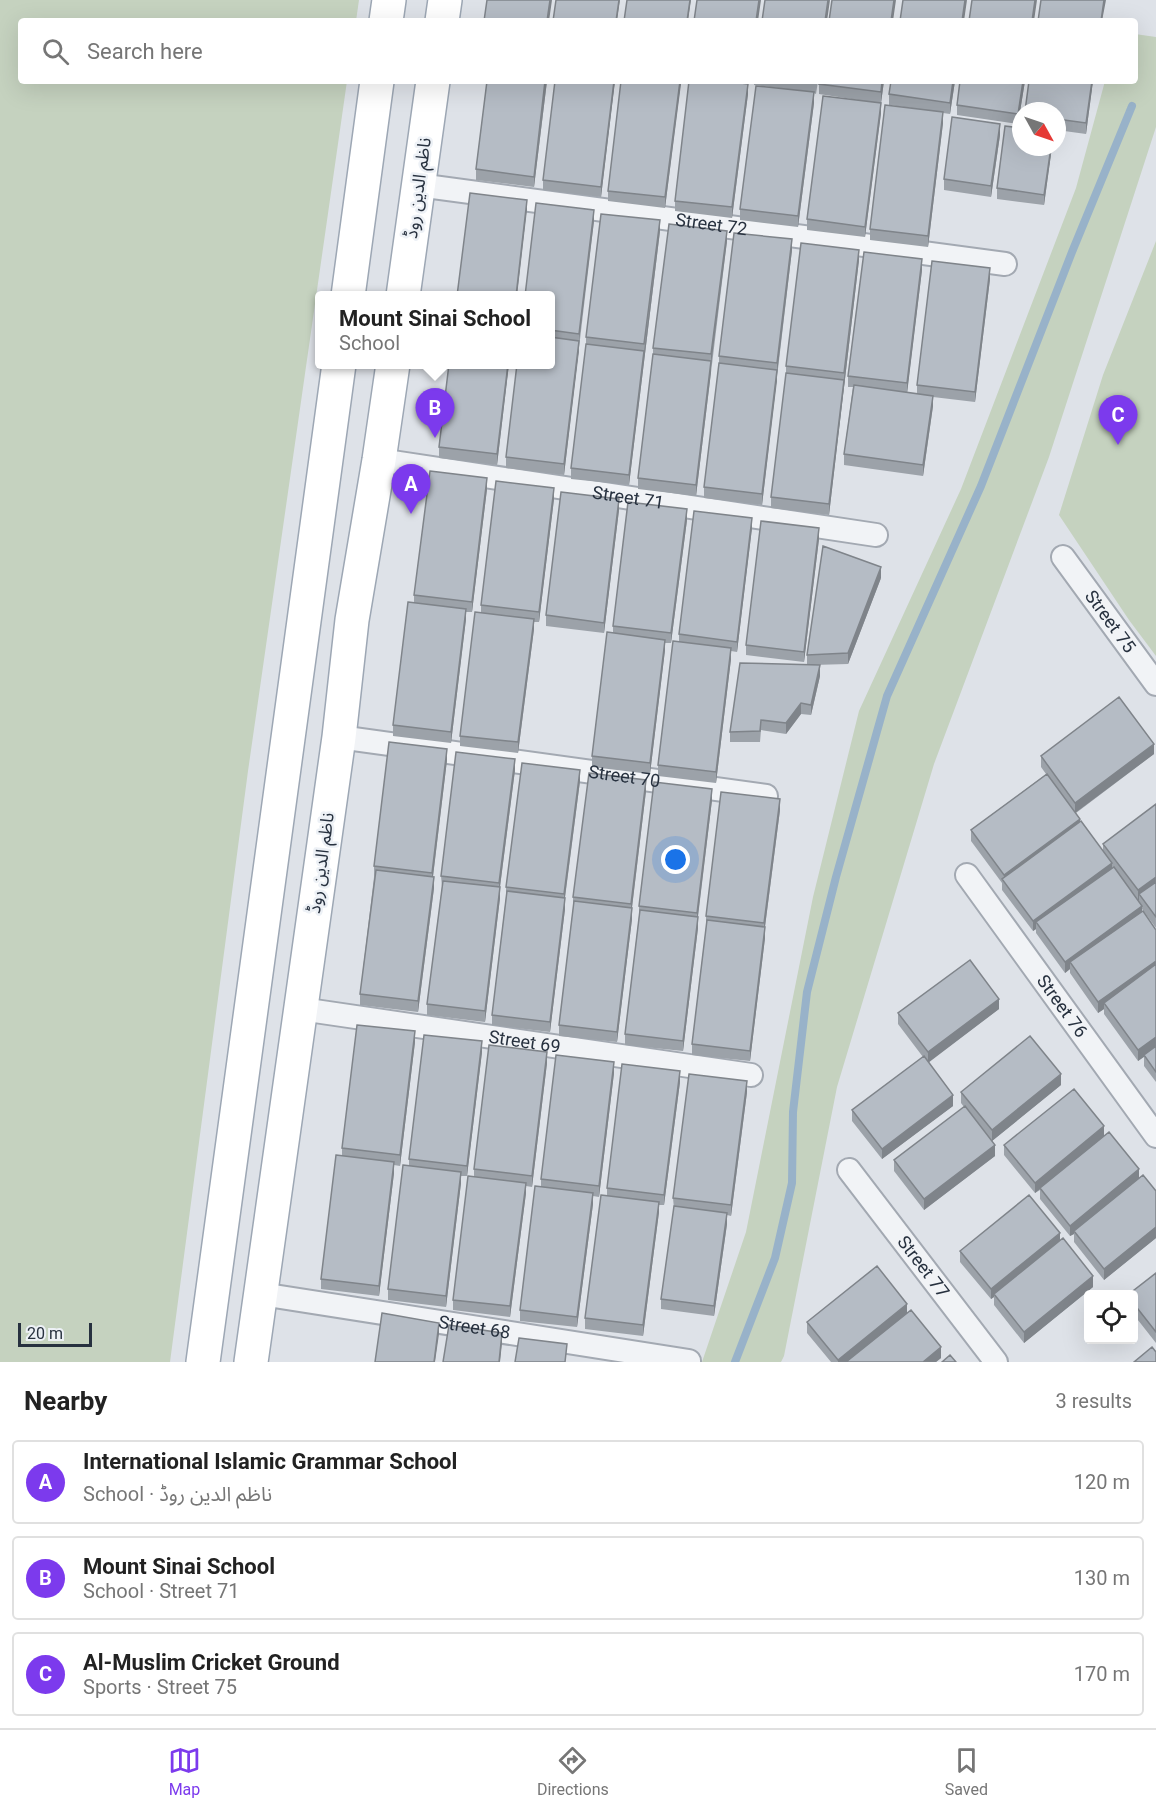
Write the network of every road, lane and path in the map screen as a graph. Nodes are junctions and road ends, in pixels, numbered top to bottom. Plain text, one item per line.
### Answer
1 (389, 0) edge
2 (445, 0) edge
3 (386, 18) edge
4 (442, 18) edge
5 (378, 84) edge
6 (434, 84) edge
7 (418, 185) junction
8 (1005, 264) dead end
9 (349, 291) edge
10 (404, 291) edge
11 (338, 369) edge
12 (392, 369) edge
13 (380, 460) junction
14 (876, 535) dead end
15 (1063, 557) dead end
16 (1156, 684) edge
17 (339, 737) junction
18 (766, 796) edge
19 (967, 875) dead end
20 (301, 1009) junction
21 (751, 1075) dead end
22 (1156, 1136) edge
23 (849, 1170) dead end
24 (261, 1294) junction
25 (689, 1361) edge
26 (203, 1362) edge
27 (251, 1362) edge
28 (996, 1362) edge

1 - 3 main road
2 - 4 main road
5 - 9 main road
6 - 7 main road, ناظم الدین روڈ
7 - 8 street, Street 72
7 - 10 main road, ناظم الدین روڈ
11 - 26 main road
12 - 13 main road, ناظم الدین روڈ
13 - 14 street, Street 71
13 - 17 main road, ناظم الدین روڈ
15 - 16 street, Street 75
17 - 18 street, Street 70
17 - 20 main road, ناظم الدین روڈ
19 - 22 street, Street 76
20 - 21 street, Street 69
20 - 24 main road, ناظم الدین روڈ
23 - 28 street, Street 77
24 - 25 street, Street 68
24 - 27 main road, ناظم الدین روڈ

